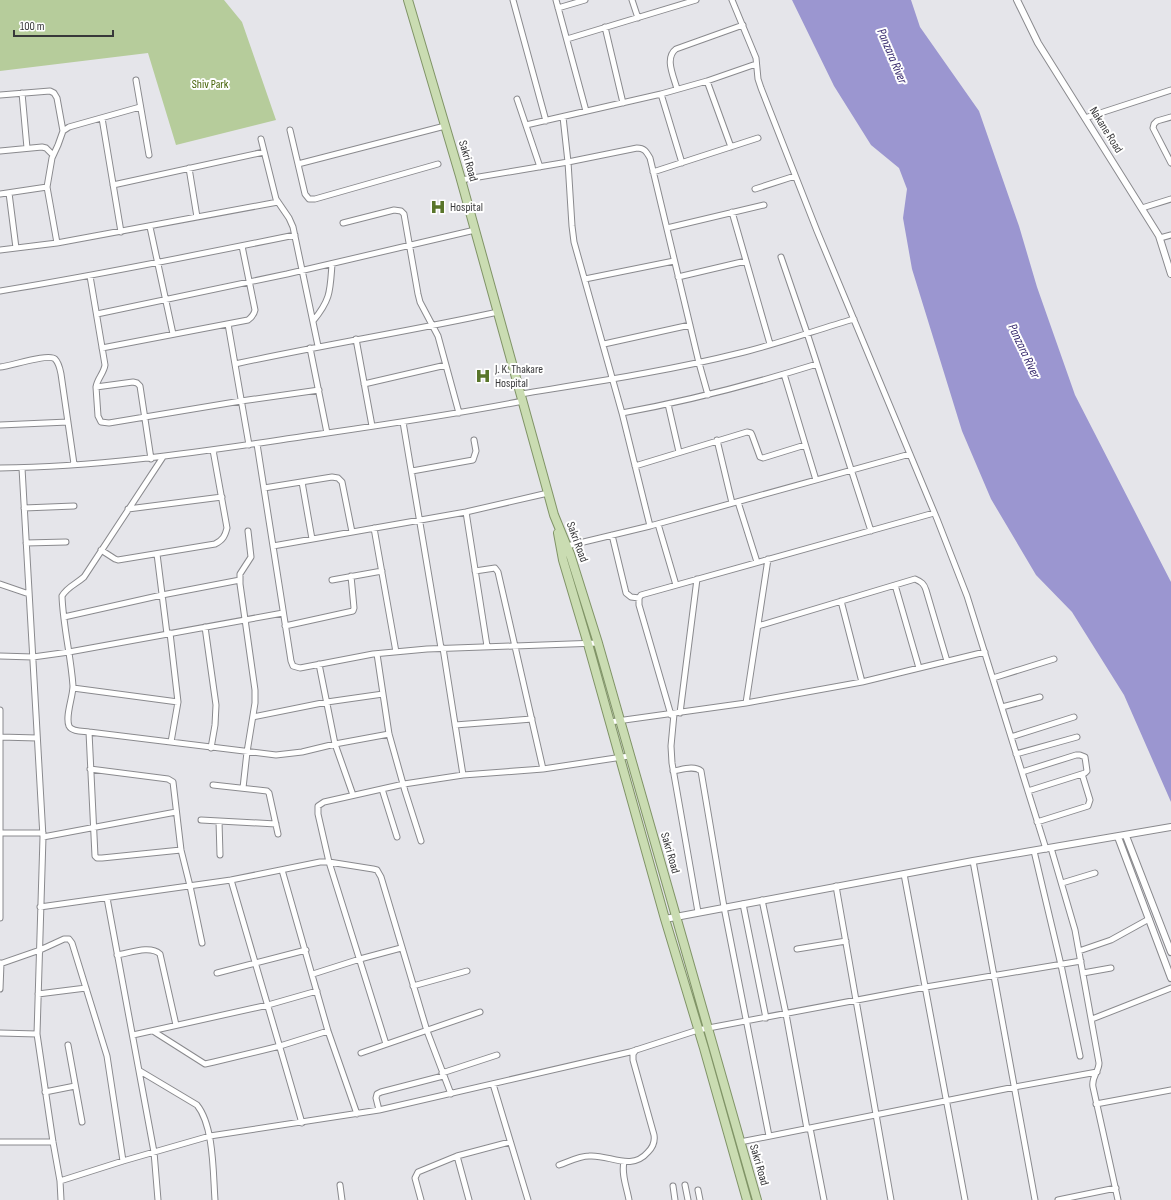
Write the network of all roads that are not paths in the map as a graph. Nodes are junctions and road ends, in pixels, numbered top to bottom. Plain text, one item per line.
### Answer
1 (408, 0) edge
2 (513, 0) edge
3 (556, 0) edge
4 (585, 0) edge
5 (632, 0) edge
6 (696, 0) edge
7 (732, 0) edge
8 (1017, 0) edge
9 (558, 8) junction
10 (638, 18) junction
11 (743, 25) junction
12 (605, 28) junction
13 (567, 39) junction
14 (756, 64) junction
15 (136, 80) dead end
16 (707, 81) junction
17 (677, 89) junction
18 (1171, 90) edge
19 (22, 93) junction
20 (661, 94) junction
21 (0, 95) edge
22 (517, 99) dead end
23 (623, 103) junction
24 (140, 107) junction
25 (586, 111) junction
26 (563, 117) junction
27 (1171, 117) edge
28 (102, 118) junction
29 (1085, 118) junction
30 (546, 121) junction
31 (526, 125) junction
32 (445, 126) junction
33 (290, 130) dead end
34 (62, 131) junction
35 (758, 138) dead end
36 (261, 139) dead end
37 (731, 147) junction
38 (27, 148) junction
39 (0, 151) edge
40 (264, 152) junction
41 (1169, 154) edge
42 (54, 155) junction
43 (148, 155) dead end
44 (568, 162) junction
45 (682, 163) junction
46 (1171, 163) edge
47 (298, 164) junction
48 (438, 164) dead end
49 (540, 167) junction
50 (189, 168) junction
51 (653, 172) junction
52 (795, 176) junction
53 (461, 180) junction
54 (113, 184) junction
55 (46, 187) junction
56 (755, 190) dead end
57 (9, 193) junction
58 (0, 194) edge
59 (1171, 199) edge
60 (278, 202) junction
61 (764, 205) dead end
62 (1142, 208) junction
63 (732, 212) junction
64 (197, 218) junction
65 (343, 223) dead end
66 (150, 226) junction
67 (667, 228) junction
68 (475, 230) junction
69 (121, 232) junction
70 (1171, 235) edge
71 (295, 236) junction
72 (1160, 238) junction
73 (57, 243) junction
74 (242, 246) junction
75 (408, 246) junction
76 (16, 248) junction
77 (0, 250) edge
78 (781, 257) dead end
79 (674, 261) junction
80 (746, 261) junction
81 (157, 264) junction
82 (332, 264) junction
83 (1170, 270) edge
84 (303, 271) junction
85 (90, 276) junction
86 (678, 277) junction
87 (585, 278) junction
88 (249, 282) junction
89 (0, 291) edge
90 (165, 300) junction
91 (498, 312) junction
92 (97, 314) junction
93 (854, 319) junction
94 (313, 321) junction
95 (228, 324) junction
96 (434, 326) junction
97 (690, 326) junction
98 (807, 333) junction
99 (173, 334) junction
100 (356, 339) junction
101 (604, 344) junction
102 (770, 344) junction
103 (318, 346) junction
104 (102, 348) junction
105 (310, 348) junction
106 (699, 363) junction
107 (235, 364) junction
108 (817, 364) junction
109 (446, 365) junction
110 (0, 367) edge
111 (784, 374) junction
112 (613, 379) junction
113 (364, 384) junction
114 (96, 387) junction
115 (319, 390) junction
116 (708, 395) junction
117 (522, 397) junction
118 (241, 401) junction
119 (668, 404) junction
120 (622, 413) junction
121 (459, 414) junction
122 (145, 417) junction
123 (68, 422) junction
124 (403, 422) junction
125 (0, 425) edge
126 (372, 426) junction
127 (327, 433) junction
128 (474, 440) dead end
129 (717, 440) junction
130 (256, 444) junction
131 (249, 445) junction
132 (805, 445) junction
133 (213, 450) junction
134 (679, 452) junction
135 (910, 454) junction
136 (163, 457) junction
137 (151, 459) junction
138 (74, 464) junction
139 (635, 466) junction
140 (0, 468) edge
141 (22, 468) junction
142 (412, 470) junction
143 (851, 470) junction
144 (816, 480) junction
145 (302, 482) junction
146 (264, 488) junction
147 (548, 493) junction
148 (222, 497) junction
149 (735, 503) junction
150 (74, 506) dead end
151 (24, 508) junction
152 (128, 509) junction
153 (466, 512) junction
154 (934, 513) junction
155 (554, 515) junction
156 (420, 520) junction
157 (658, 524) junction
158 (650, 526) junction
159 (374, 528) junction
160 (248, 531) dead end
161 (871, 531) junction
162 (352, 532) junction
163 (612, 535) junction
164 (312, 539) junction
165 (66, 542) dead end
166 (26, 544) junction
167 (273, 546) junction
168 (567, 546) junction
169 (101, 550) junction
170 (157, 554) junction
171 (768, 559) junction
172 (756, 562) junction
173 (382, 571) junction
174 (475, 571) junction
175 (351, 576) junction
176 (698, 579) junction
177 (240, 580) junction
178 (332, 580) dead end
179 (0, 584) edge
180 (676, 585) junction
181 (895, 585) junction
182 (29, 594) junction
183 (162, 595) junction
184 (639, 598) junction
185 (841, 601) junction
186 (283, 613) junction
187 (64, 617) junction
188 (246, 620) junction
189 (285, 626) junction
190 (758, 626) junction
191 (205, 627) junction
192 (169, 634) junction
193 (598, 643) junction
194 (588, 644) junction
195 (487, 646) junction
196 (516, 646) junction
197 (442, 648) junction
198 (69, 652) junction
199 (396, 652) junction
200 (985, 652) junction
201 (377, 654) junction
202 (0, 656) edge
203 (33, 657) junction
204 (1054, 659) dead end
205 (946, 661) junction
206 (319, 664) junction
207 (920, 668) junction
208 (993, 678) junction
209 (862, 682) junction
210 (73, 688) junction
211 (383, 694) junction
212 (1040, 697) dead end
213 (178, 702) junction
214 (326, 702) junction
215 (746, 703) junction
216 (1002, 707) junction
217 (0, 710) edge
218 (680, 713) junction
219 (673, 714) junction
220 (253, 717) junction
221 (1074, 717) dead end
222 (532, 719) junction
223 (610, 722) junction
224 (620, 722) junction
225 (455, 725) junction
226 (89, 732) junction
227 (389, 734) junction
228 (0, 737) edge
229 (1011, 737) junction
230 (1077, 737) dead end
231 (37, 738) junction
232 (0, 741) edge
233 (171, 742) junction
234 (335, 744) junction
235 (211, 748) junction
236 (246, 752) junction
237 (1016, 754) junction
238 (629, 756) junction
239 (620, 757) junction
240 (90, 769) junction
241 (543, 769) junction
242 (673, 771) junction
243 (1022, 772) junction
244 (1082, 774) junction
245 (463, 775) junction
246 (404, 784) junction
247 (213, 785) dead end
248 (243, 788) junction
249 (382, 789) junction
250 (1028, 791) junction
251 (0, 795) edge
252 (353, 795) junction
253 (176, 812) junction
254 (201, 820) dead end
255 (219, 821) junction
256 (1037, 822) junction
257 (276, 824) junction
258 (1171, 827) edge
259 (93, 828) junction
260 (0, 833) edge
261 (278, 834) dead end
262 (43, 835) junction
263 (1126, 836) junction
264 (397, 837) dead end
265 (1118, 837) junction
266 (421, 841) dead end
267 (1048, 848) junction
268 (181, 850) junction
269 (1034, 851) junction
270 (220, 855) dead end
271 (973, 861) junction
272 (329, 862) junction
273 (0, 867) edge
274 (282, 870) junction
275 (1095, 873) dead end
276 (904, 874) junction
277 (231, 880) junction
278 (1062, 883) junction
279 (190, 886) junction
280 (836, 886) junction
281 (107, 898) junction
282 (762, 900) junction
283 (743, 904) junction
284 (40, 907) junction
285 (724, 907) junction
286 (698, 912) junction
287 (676, 917) junction
288 (0, 918) edge
289 (665, 919) junction
290 (1149, 919) junction
291 (846, 942) junction
292 (202, 943) dead end
293 (401, 948) junction
294 (797, 949) dead end
295 (40, 950) junction
296 (306, 950) junction
297 (1079, 951) junction
298 (1171, 952) edge
299 (118, 954) junction
300 (360, 959) junction
301 (1081, 961) junction
302 (256, 963) junction
303 (1, 964) edge
304 (1061, 965) junction
305 (1111, 968) dead end
306 (467, 971) dead end
307 (217, 973) dead end
308 (1083, 973) junction
309 (313, 974) junction
310 (993, 975) junction
311 (1171, 978) edge
312 (413, 986) junction
313 (926, 987) junction
314 (0, 988) edge
315 (86, 988) junction
316 (1171, 988) edge
317 (317, 991) junction
318 (38, 994) junction
319 (856, 1000) junction
320 (268, 1005) junction
321 (480, 1012) dead end
322 (786, 1014) junction
323 (766, 1018) junction
324 (1092, 1019) junction
325 (746, 1022) junction
326 (176, 1025) junction
327 (708, 1028) junction
328 (153, 1030) junction
329 (698, 1030) junction
330 (328, 1031) junction
331 (426, 1031) junction
332 (0, 1033) edge
333 (37, 1034) junction
334 (134, 1035) junction
335 (68, 1044) dead end
336 (386, 1044) junction
337 (280, 1046) junction
338 (636, 1050) junction
339 (361, 1053) dead end
340 (497, 1054) dead end
341 (1080, 1056) dead end
342 (140, 1071) junction
343 (1097, 1072) junction
344 (443, 1075) junction
345 (493, 1084) junction
346 (75, 1086) junction
347 (1014, 1087) junction
348 (1171, 1090) edge
349 (45, 1092) junction
350 (451, 1094) junction
351 (946, 1101) junction
352 (1096, 1104) junction
353 (379, 1110) junction
354 (356, 1114) junction
355 (877, 1115) junction
356 (82, 1122) dead end
357 (302, 1123) junction
358 (808, 1128) junction
359 (210, 1136) junction
360 (769, 1136) junction
361 (0, 1142) edge
362 (53, 1142) junction
363 (510, 1142) junction
364 (740, 1142) junction
365 (154, 1152) junction
366 (457, 1156) junction
367 (123, 1161) junction
368 (622, 1162) junction
369 (559, 1165) dead end
370 (60, 1181) junction
371 (340, 1185) dead end
372 (685, 1185) dead end
373 (673, 1186) dead end
374 (1116, 1188) junction
375 (698, 1190) dead end
376 (61, 1200) edge
377 (158, 1200) edge
378 (215, 1200) edge
379 (342, 1200) edge
380 (421, 1200) edge
381 (469, 1200) edge
382 (528, 1200) edge
383 (630, 1200) edge
384 (675, 1200) edge
385 (688, 1200) edge
386 (700, 1200) edge
387 (747, 1200) edge
388 (757, 1200) edge
389 (824, 1200) edge
390 (891, 1200) edge
391 (965, 1200) edge
392 (1035, 1200) edge
393 (1058, 1200) edge
394 (1118, 1200) edge

1 - 32 main road, Sakri Road
2 - 30 street
3 - 9 street
4 - 9 street
5 - 10 street
6 - 10 street
7 - 11 street
8 - 29 street, Nakane Road
9 - 13 street
10 - 12 street
11 - 14 street
11 - 17 street
12 - 13 street
12 - 23 street
13 - 25 street
14 - 16 street
14 - 52 street
15 - 24 street
16 - 17 street
16 - 37 street
17 - 20 street
18 - 29 street
19 - 21 street
19 - 34 street
19 - 38 street
20 - 23 street
20 - 45 street
22 - 31 street
23 - 25 street
24 - 28 street
24 - 43 street
25 - 26 street
26 - 30 street
26 - 44 street
27 - 41 street
28 - 34 street
28 - 54 street
29 - 62 street, Nakane Road
30 - 31 street
31 - 49 street
32 - 47 street
32 - 53 main road, Sakri Road
33 - 47 street
34 - 42 street
35 - 37 street
36 - 40 street
37 - 45 street
38 - 39 street
38 - 42 street
40 - 50 street
40 - 60 street
41 - 46 street
42 - 55 street
44 - 49 street
44 - 51 street
44 - 87 street
45 - 51 street
47 - 48 street
49 - 53 street
50 - 54 street
50 - 64 street
51 - 67 street
52 - 56 street
52 - 93 street
53 - 68 main road, Sakri Road
54 - 69 street
55 - 57 street
55 - 73 street
57 - 58 street
57 - 76 street
59 - 62 street
60 - 64 street
60 - 71 street
61 - 63 street
62 - 72 street, Nakane Road
63 - 67 street
63 - 80 street
64 - 66 street
65 - 75 street
66 - 69 street
66 - 81 street
67 - 79 street
68 - 75 street
68 - 91 main road, Sakri Road
69 - 73 street
70 - 72 street
71 - 74 street
71 - 84 street
72 - 83 street, Nakane Road
73 - 76 street
74 - 81 street
74 - 88 street
75 - 82 street
75 - 96 street
76 - 77 street
78 - 98 street
79 - 86 street
79 - 87 street
80 - 86 street
80 - 102 street
81 - 85 street
81 - 90 street
82 - 84 street
82 - 94 street
84 - 88 street
84 - 94 street
85 - 89 street
85 - 92 street
86 - 97 street
87 - 101 street
88 - 90 street
88 - 95 street
90 - 92 street
90 - 99 street
91 - 96 street
91 - 117 main road, Sakri Road
92 - 104 street
93 - 98 street
93 - 135 street
94 - 103 street
95 - 99 street
95 - 107 street
96 - 100 street
96 - 109 street
97 - 101 street
97 - 106 street
98 - 102 street
98 - 108 street
99 - 104 street
100 - 103 street
100 - 113 street
101 - 112 street
102 - 106 street
103 - 105 street
104 - 114 street
105 - 107 street
105 - 115 street
106 - 112 street
106 - 116 street
107 - 118 street
108 - 111 street
108 - 143 street
109 - 113 street
109 - 121 street
110 - 123 street
111 - 116 street
111 - 132 street
112 - 117 street
112 - 120 street
113 - 126 street
114 - 122 street
114 - 122 street
115 - 118 street
115 - 127 street
116 - 119 street
117 - 121 street
117 - 147 main road, Sakri Road
118 - 122 street
118 - 131 street
119 - 120 street
119 - 134 street
120 - 139 street
121 - 124 street
122 - 137 street
123 - 125 street
123 - 138 street
124 - 126 street
124 - 142 street
126 - 127 street
127 - 130 street
128 - 142 street
129 - 132 street
129 - 134 street
129 - 149 street
130 - 131 street
130 - 146 street
131 - 133 street
132 - 144 street
133 - 136 street
133 - 148 street
134 - 139 street
135 - 143 street
135 - 154 street
136 - 137 street
136 - 152 street
137 - 138 street
138 - 141 street
139 - 158 street
140 - 141 street
141 - 151 street
142 - 156 street
143 - 144 street
143 - 161 street
144 - 149 street
145 - 146 street
145 - 162 street
145 - 164 street
146 - 167 street
147 - 153 street
147 - 155 main road, Sakri Road
148 - 152 street
148 - 170 street
149 - 157 street
149 - 172 street
150 - 151 street
151 - 166 street
152 - 169 street
153 - 156 street
153 - 174 street
154 - 161 street
154 - 200 street
155 - 168 main road, Sakri Road
155 - 194 main road, Sakri Road
156 - 159 street
156 - 197 street
157 - 158 street
157 - 180 street
158 - 163 street
159 - 162 street
159 - 173 street
160 - 177 street
161 - 171 street
162 - 164 street
163 - 168 street
163 - 184 street
164 - 167 street
165 - 166 street
166 - 182 street
167 - 186 street
168 - 193 main road, Sakri Road
169 - 170 street
169 - 187 street
170 - 183 street
171 - 172 street
171 - 190 street
172 - 176 street
173 - 175 street
173 - 199 street
174 - 195 street
174 - 196 street
175 - 178 street
175 - 189 street
176 - 180 street
176 - 218 street
177 - 183 street
177 - 188 street
179 - 182 street
180 - 184 street
181 - 185 street
181 - 205 street
181 - 207 street
182 - 203 street
183 - 187 street
183 - 192 street
184 - 219 street
185 - 190 street
185 - 209 street
186 - 188 street
186 - 189 street
187 - 198 street
188 - 191 street
188 - 220 street
189 - 206 street
190 - 215 street
191 - 192 street
191 - 235 street
192 - 198 street
192 - 213 street
193 - 194 street
193 - 224 main road, Sakri Road
194 - 196 street
194 - 223 main road, Sakri Road
195 - 196 street
195 - 197 street
196 - 222 street
197 - 199 street
197 - 225 street
198 - 203 street
198 - 210 street
199 - 201 street
200 - 205 street
200 - 208 street
201 - 206 street
201 - 211 street
202 - 203 street
203 - 231 street
204 - 208 street
205 - 207 street
206 - 214 street
207 - 209 street
208 - 216 street
209 - 215 street
210 - 213 street
210 - 226 street
211 - 214 street
211 - 227 street
212 - 216 street
213 - 233 street
214 - 220 street
214 - 234 street
215 - 218 street
216 - 229 street
217 - 228 street
218 - 219 street
219 - 224 street
219 - 242 street
220 - 236 street
221 - 229 street
222 - 225 street
222 - 241 street
223 - 224 street
223 - 239 main road, Sakri Road
224 - 238 main road, Sakri Road
225 - 245 street
226 - 233 street
226 - 240 street
227 - 234 street
227 - 246 street
228 - 231 street
228 - 232 street
229 - 237 street
230 - 237 street
231 - 262 street
232 - 251 street
233 - 235 street
234 - 236 street
234 - 252 street
235 - 236 street
236 - 248 street
237 - 243 street
238 - 239 street
238 - 287 main road, Sakri Road
239 - 241 street
239 - 289 main road, Sakri Road
240 - 253 street
240 - 259 street
241 - 245 street
242 - 285 street
242 - 286 street
243 - 244 street
243 - 250 street
244 - 250 street
244 - 256 street
245 - 246 street
246 - 249 street
246 - 266 street
247 - 248 street
248 - 257 street
249 - 252 street
249 - 264 street
250 - 256 street
251 - 260 street
252 - 272 street
253 - 259 street
253 - 268 street
254 - 255 street
255 - 257 street
255 - 270 street
256 - 267 street
257 - 261 street
258 - 263 street
259 - 262 street
259 - 268 street
260 - 262 street
260 - 273 street
262 - 284 street
263 - 265 street
263 - 298 street
265 - 267 street
265 - 290 street
267 - 269 street
267 - 278 street
268 - 279 street
269 - 271 street
269 - 304 street
271 - 276 street
271 - 310 street
272 - 274 street
272 - 293 street
272 - 300 street
273 - 288 street
274 - 277 street
274 - 296 street
275 - 278 street
276 - 280 street
276 - 313 street
277 - 279 street
277 - 302 street
278 - 297 street
279 - 281 street
279 - 292 street
280 - 282 street
280 - 291 street
281 - 284 street
281 - 299 street
282 - 283 street
282 - 322 street
283 - 285 street
283 - 323 street
284 - 295 street
285 - 286 street
285 - 325 street
286 - 287 street
287 - 289 street
287 - 327 main road, Sakri Road
289 - 329 main road, Sakri Road
290 - 297 street
290 - 311 street
291 - 294 street
291 - 319 street
293 - 300 street
293 - 312 street
295 - 303 street
295 - 315 street
295 - 318 street
296 - 302 street
296 - 309 street
297 - 301 street
299 - 326 street
299 - 334 street
300 - 309 street
300 - 336 street
301 - 304 street
301 - 308 street
302 - 307 street
302 - 320 street
303 - 314 street
304 - 310 street
304 - 341 street
305 - 308 street
306 - 312 street
308 - 324 street
309 - 317 street
310 - 313 street
310 - 347 street
312 - 331 street
313 - 319 street
313 - 351 street
315 - 318 street
315 - 367 street
316 - 324 street
317 - 320 street
317 - 330 street
318 - 333 street
319 - 322 street
319 - 355 street
320 - 326 street
320 - 337 street
321 - 331 street
322 - 323 street
322 - 358 street
323 - 325 street
324 - 343 street
325 - 327 street
325 - 360 street
326 - 328 street
327 - 329 street
327 - 364 main road, Sakri Road
328 - 334 street
328 - 337 street
329 - 338 street
329 - 387 main road, Sakri Road
330 - 337 street
330 - 354 street
331 - 336 street
331 - 344 street
332 - 333 street
333 - 349 street
334 - 342 street
335 - 346 street
336 - 339 street
337 - 357 street
338 - 345 street
338 - 368 street
340 - 344 street
342 - 359 street
342 - 365 street
343 - 347 street
343 - 352 street
344 - 350 street
344 - 353 street
345 - 350 street
345 - 363 street
346 - 349 street
346 - 356 street
347 - 351 street
347 - 392 street
348 - 352 street
349 - 362 street
350 - 353 street
351 - 355 street
351 - 391 street
352 - 374 street
353 - 354 street
354 - 357 street
355 - 358 street
355 - 390 street
357 - 359 street
358 - 360 street
358 - 389 street
359 - 365 street
359 - 378 street
360 - 364 street
361 - 362 street
362 - 370 street
363 - 366 street
363 - 382 street
364 - 388 main road, Sakri Road
365 - 367 street
365 - 377 street
366 - 380 street
366 - 381 street
367 - 370 street
368 - 369 street
368 - 383 street
370 - 376 street
371 - 379 street
372 - 385 street
373 - 384 street
374 - 393 street
374 - 394 street
375 - 386 street

